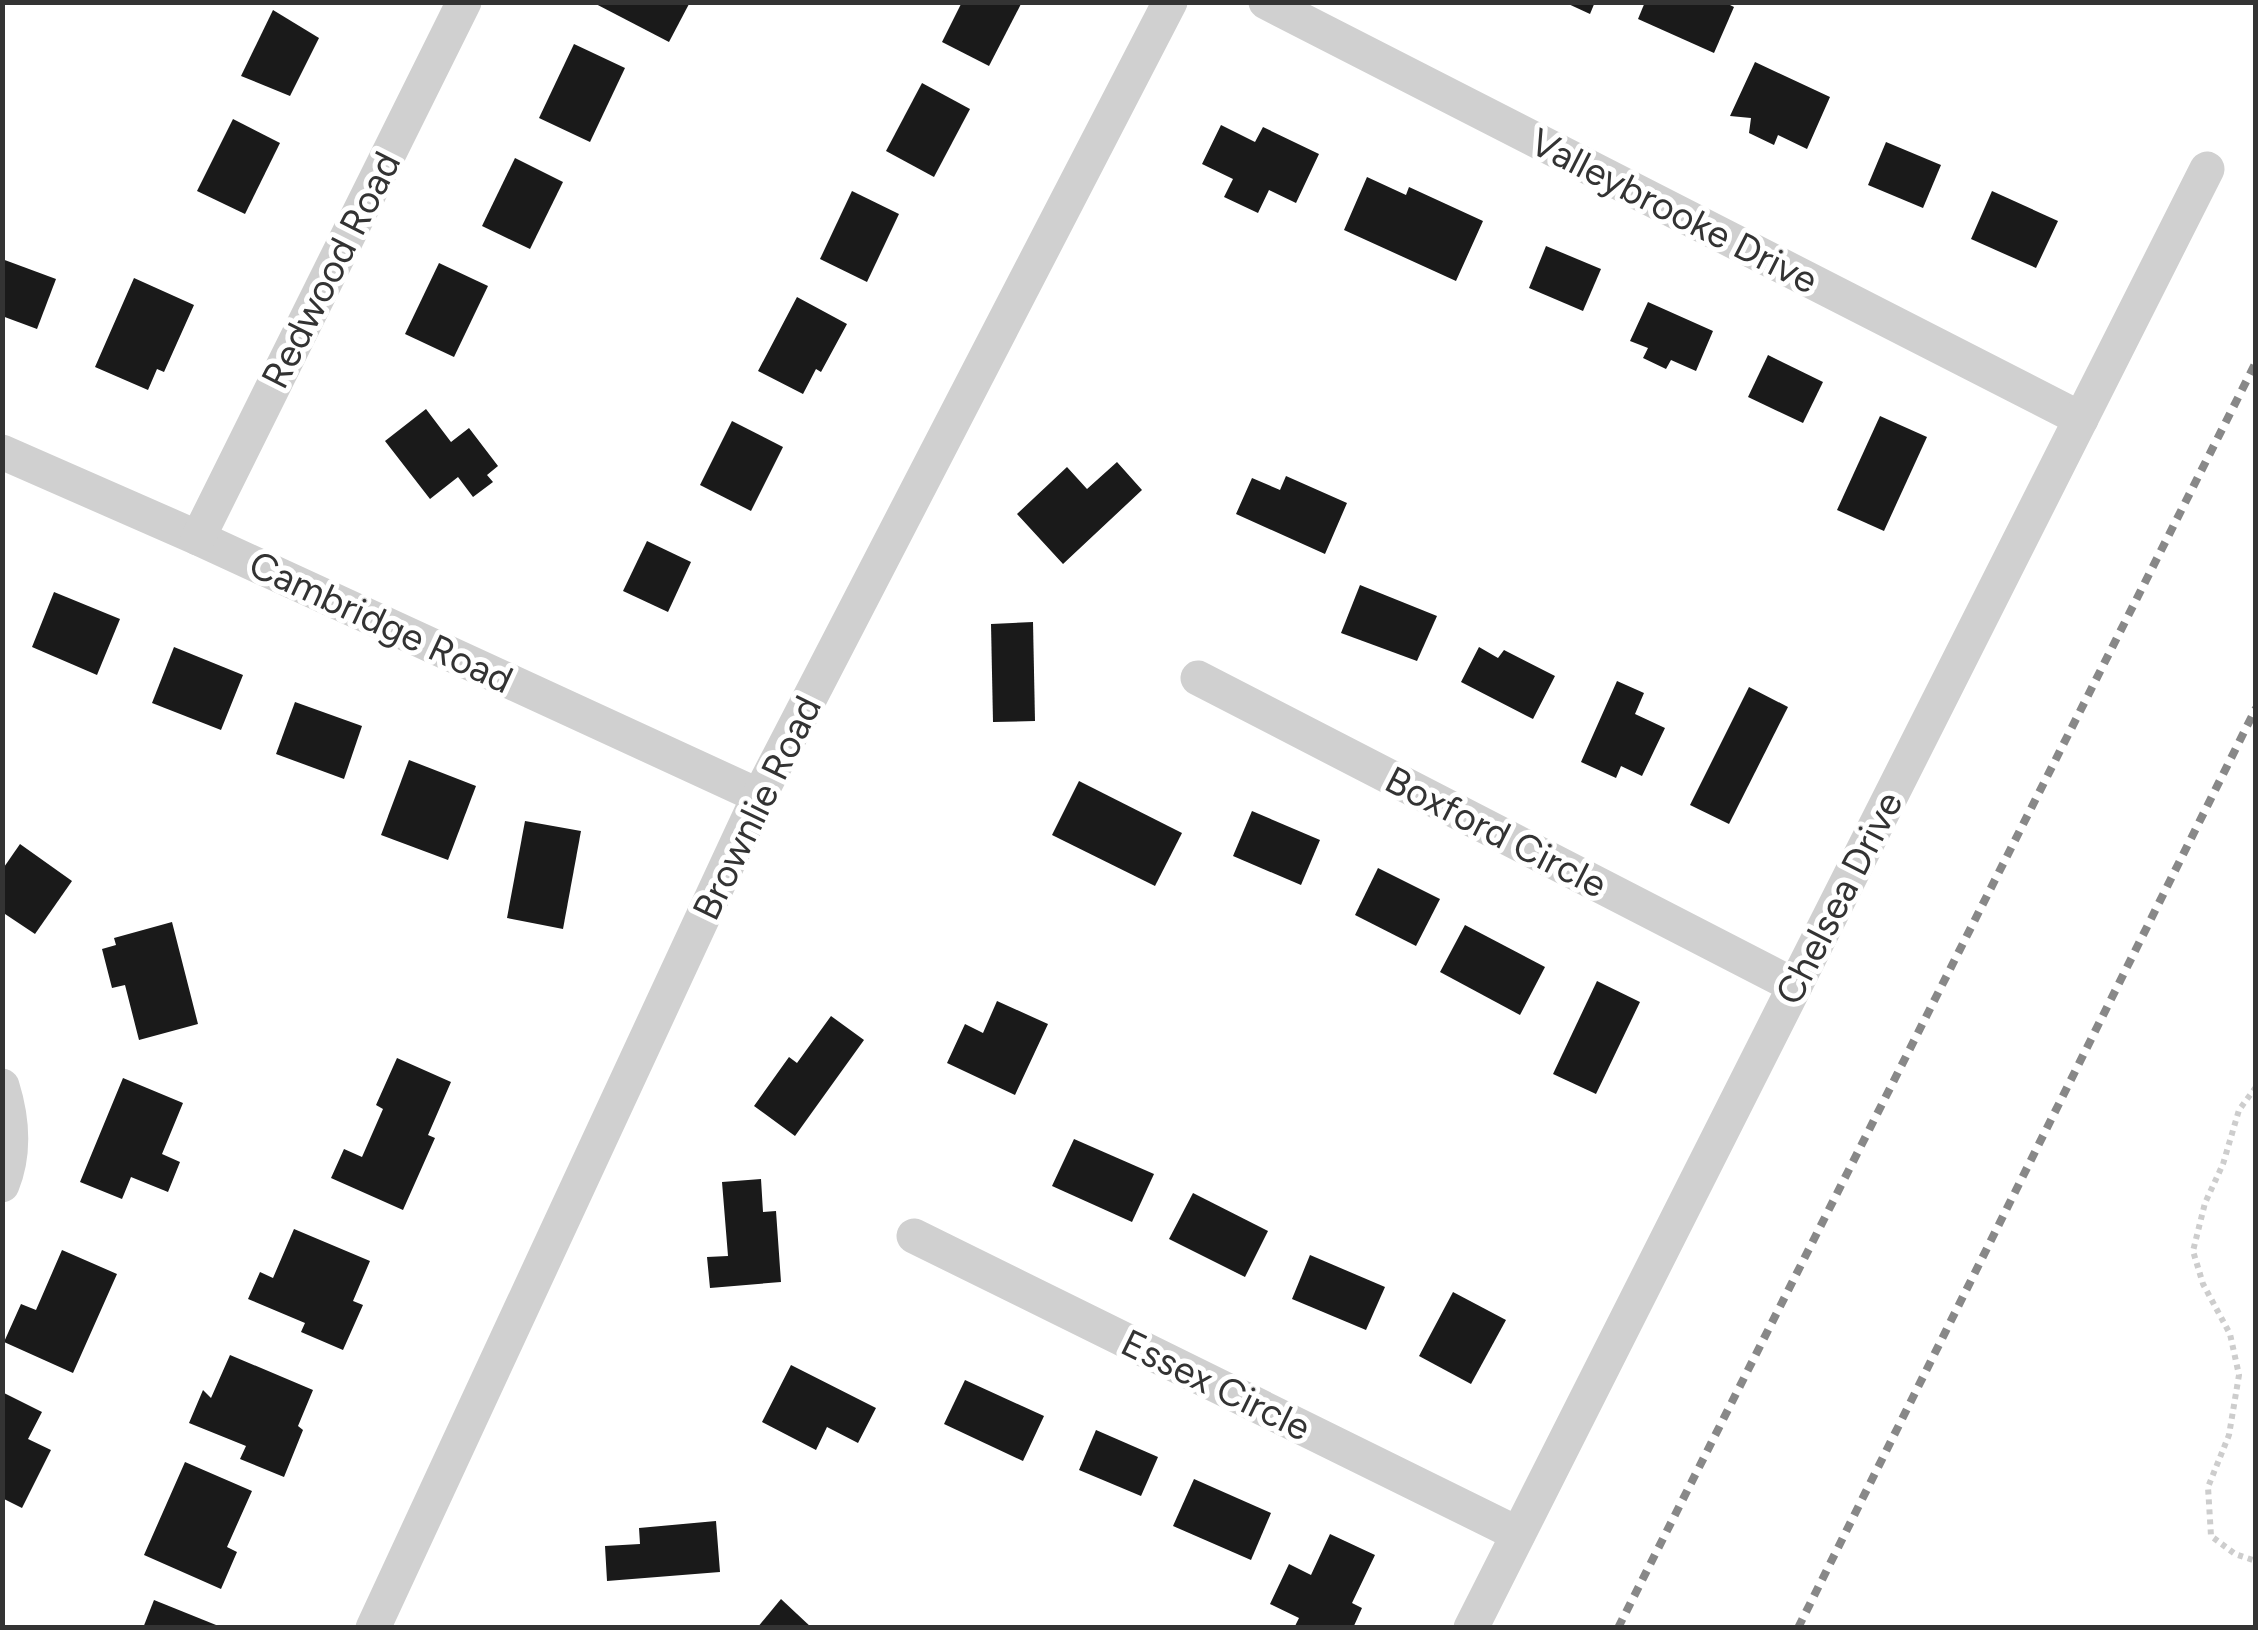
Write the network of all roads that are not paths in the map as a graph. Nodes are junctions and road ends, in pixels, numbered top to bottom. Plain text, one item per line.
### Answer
1 (464, 2) edge
2 (1170, 2) edge
3 (1266, 2) edge
4 (2207, 169) dead end
5 (2081, 418) junction
6 (2, 452) edge
7 (198, 538) junction
8 (1198, 678) dead end
9 (759, 796) junction
10 (1795, 986) junction
11 (2, 1086) edge
12 (2, 1185) edge
13 (914, 1236) dead end
14 (1518, 1534) junction
15 (372, 1628) edge
16 (1471, 1628) edge

1 - 7 street, Redwood Road
2 - 9 street, Brownlie Road
3 - 5 street, Valleybrooke Drive
4 - 5 street, Chelsea Drive
5 - 10 street, Chelsea Drive
6 - 7 street, Cambridge Road
7 - 9 street, Cambridge Road
8 - 10 street, Boxford Circle
9 - 15 street, Brownlie Road
10 - 14 street, Chelsea Drive
11 - 12 street
13 - 14 street, Essex Circle
14 - 16 street, Chelsea Drive

